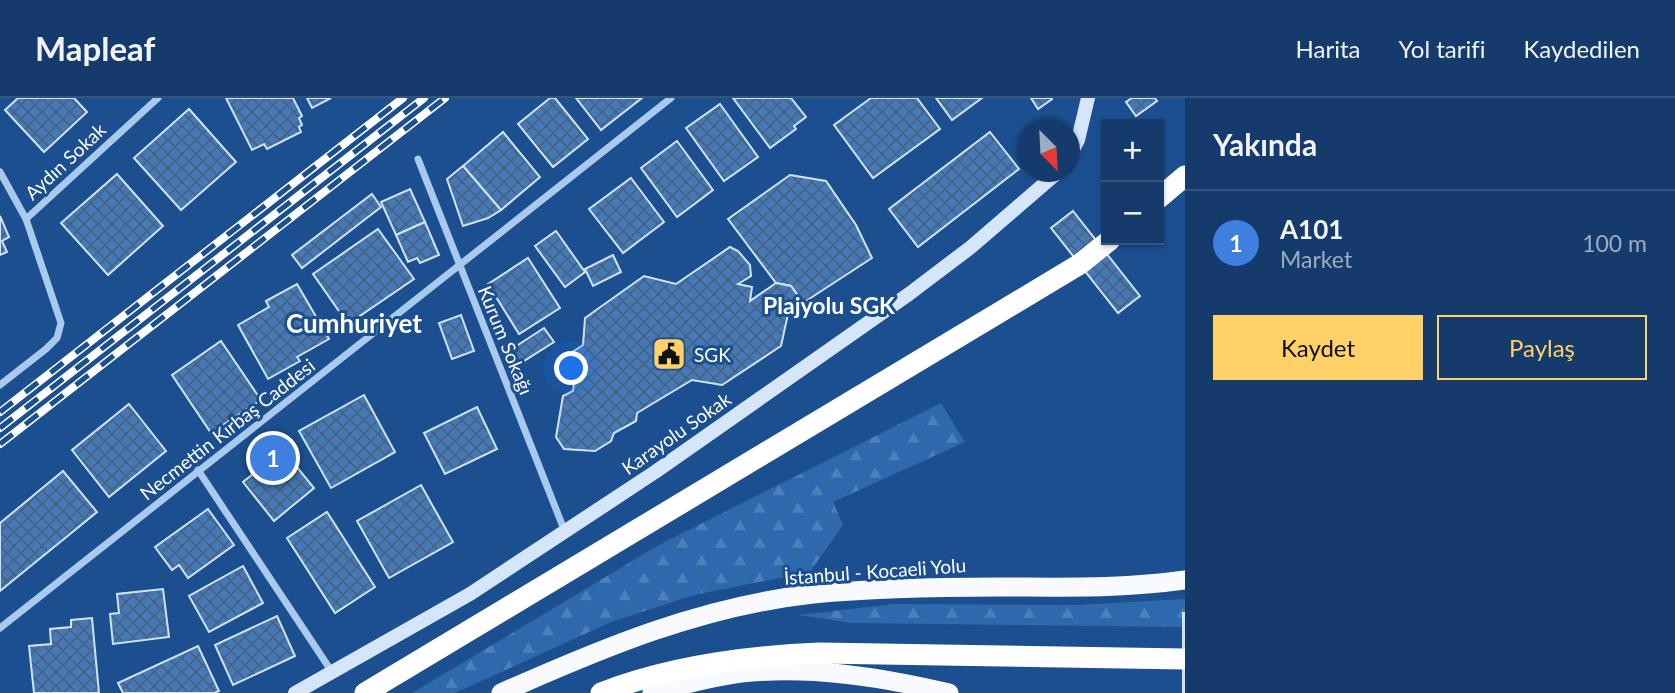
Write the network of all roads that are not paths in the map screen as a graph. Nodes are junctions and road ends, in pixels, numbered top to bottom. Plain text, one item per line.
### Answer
1 (158, 98) edge
2 (671, 98) edge
3 (1088, 98) edge
4 (1080, 132) edge
5 (418, 159) dead end
6 (0, 172) edge
7 (1185, 176) edge
8 (1047, 182) edge
9 (1164, 194) edge
10 (26, 219) junction
11 (1104, 245) edge
12 (459, 267) junction
13 (0, 385) edge
14 (198, 470) junction
15 (565, 533) junction
16 (1185, 580) edge
17 (0, 628) edge
18 (1185, 659) edge
19 (332, 673) junction
20 (867, 677) junction
21 (295, 693) edge
22 (365, 693) edge
23 (500, 693) edge
24 (601, 693) edge
25 (652, 693) edge
26 (899, 693) edge
27 (949, 693) edge

1 - 10 street, Aydın Sokak
2 - 12 street, Necmettin Kırbaş Caddesi
3 - 4 main road
5 - 12 street, Kurum Sokağı
6 - 10 street
7 - 9 highway
8 - 15 main road, Karayolu Sokak
10 - 13 street
11 - 22 highway
12 - 14 street, Necmettin Kırbaş Caddesi
12 - 15 street, Kurum Sokağı
14 - 17 street, Necmettin Kırbaş Caddesi
14 - 19 street
15 - 19 main road, Karayolu Sokak
16 - 23 highway, İstanbul - Kocaeli Yolu
18 - 24 highway
19 - 21 main road, Karayolu Sokak
20 - 25 highway
20 - 26 highway
20 - 27 highway

